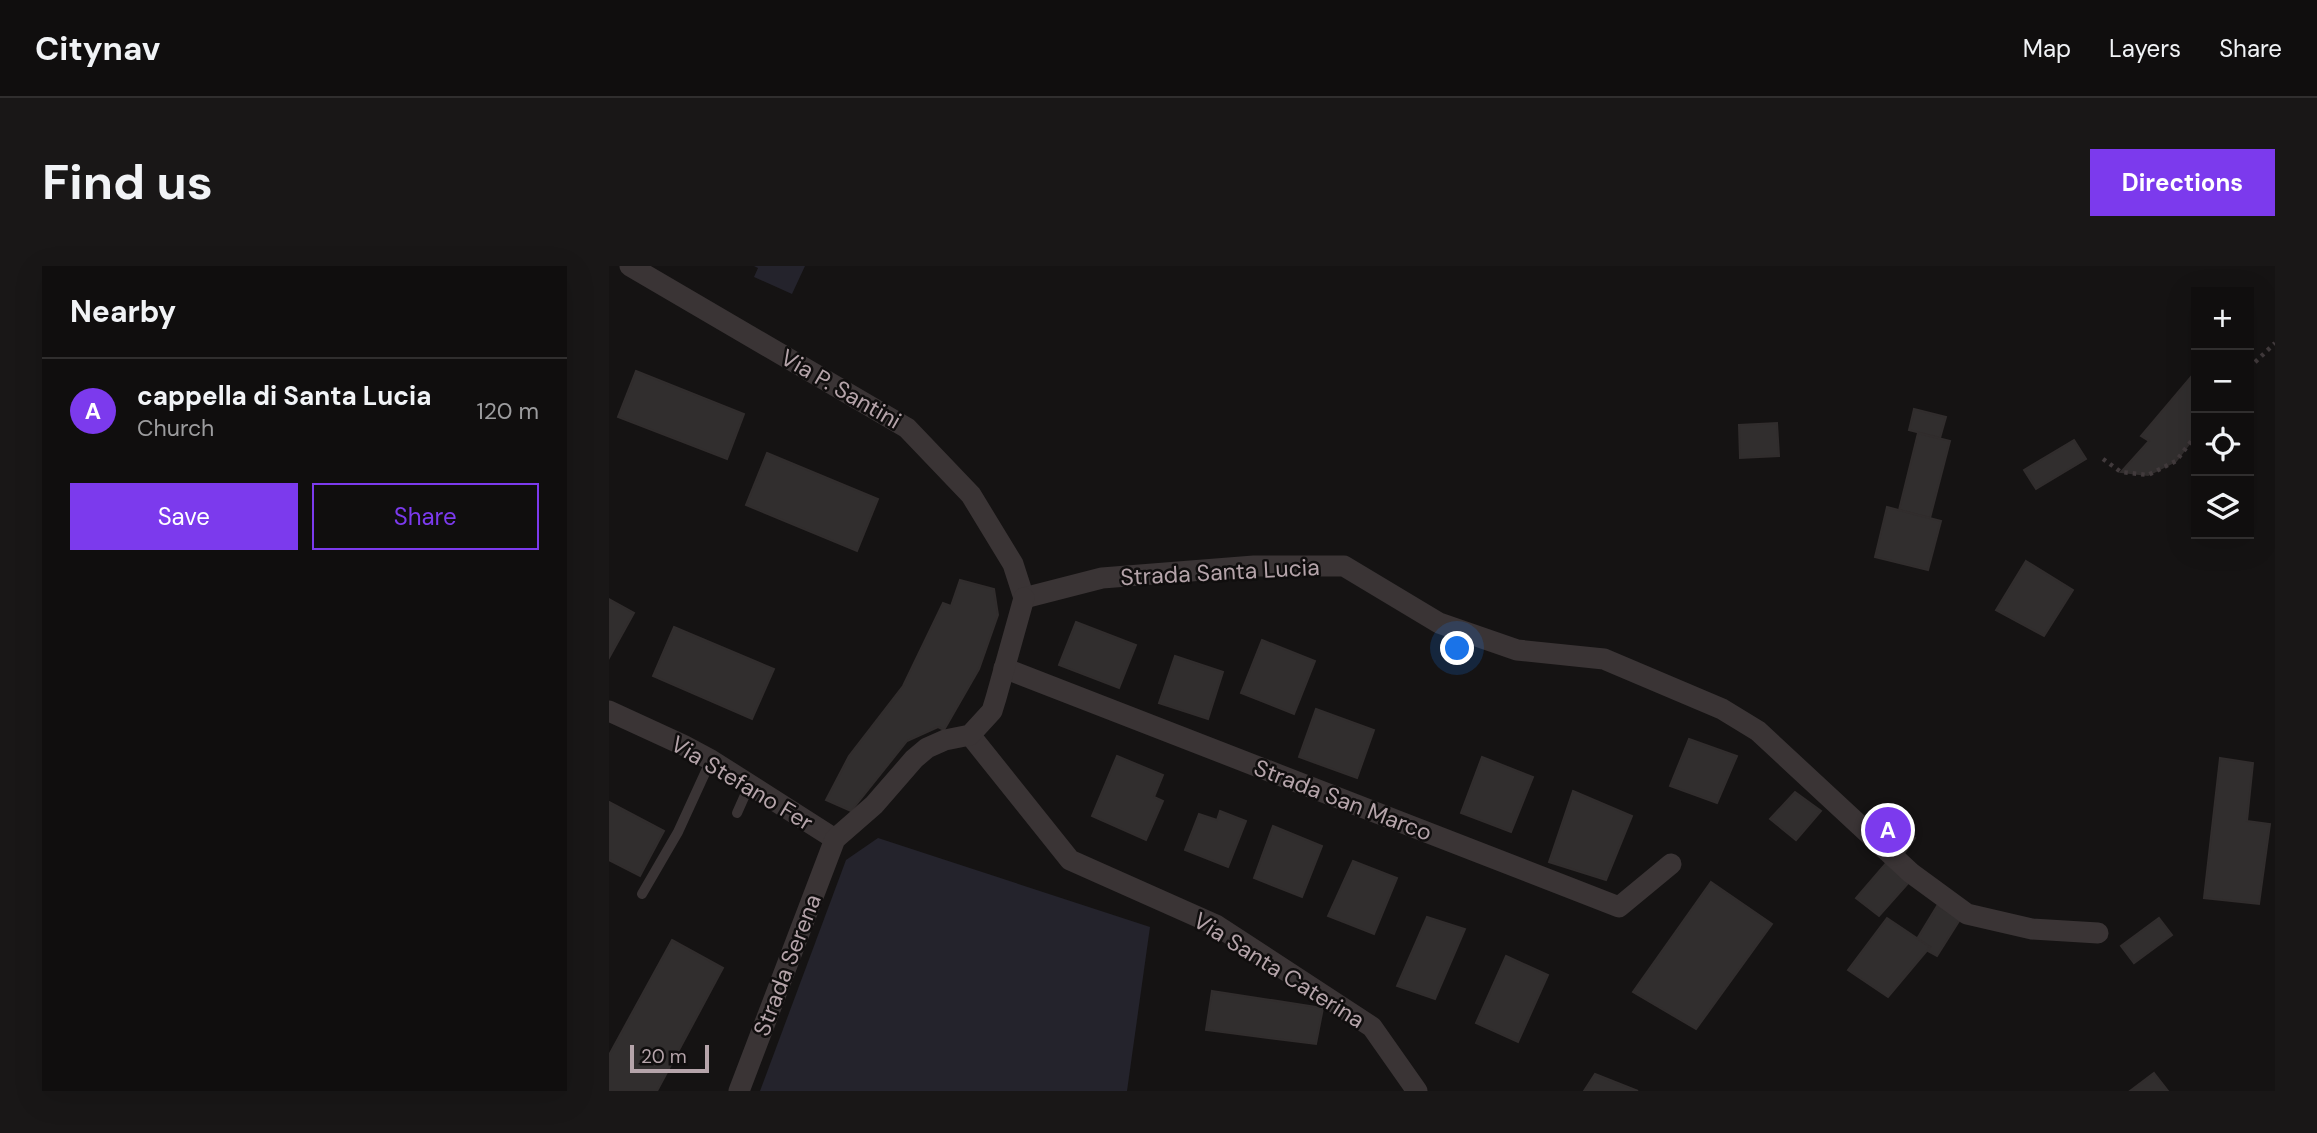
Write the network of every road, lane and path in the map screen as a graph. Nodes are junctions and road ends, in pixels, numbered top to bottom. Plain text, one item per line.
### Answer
1 (630, 266) edge
2 (2275, 343) edge
3 (2254, 360) edge
4 (2191, 442) edge
5 (2103, 459) dead end
6 (1024, 598) junction
7 (1004, 668) junction
8 (609, 711) edge
9 (970, 735) junction
10 (711, 760) junction
11 (749, 786) junction
12 (737, 813) dead end
13 (835, 839) junction
14 (1671, 864) dead end
15 (642, 894) dead end
16 (2098, 933) dead end
17 (739, 1091) edge
18 (1417, 1091) edge

1 - 6 street, Via P. Santini
2 - 3 path
4 - 5 path
6 - 7 street
6 - 16 street, Strada Santa Lucia
7 - 9 street
7 - 14 street, Strada San Marco
8 - 10 street, Via Stefano Fer
9 - 13 street
9 - 18 street, Via Santa Caterina
10 - 11 street, Via Stefano Fer
10 - 15 lane
11 - 12 lane
11 - 13 street, Via Stefano Fer
13 - 17 street, Strada Serena

